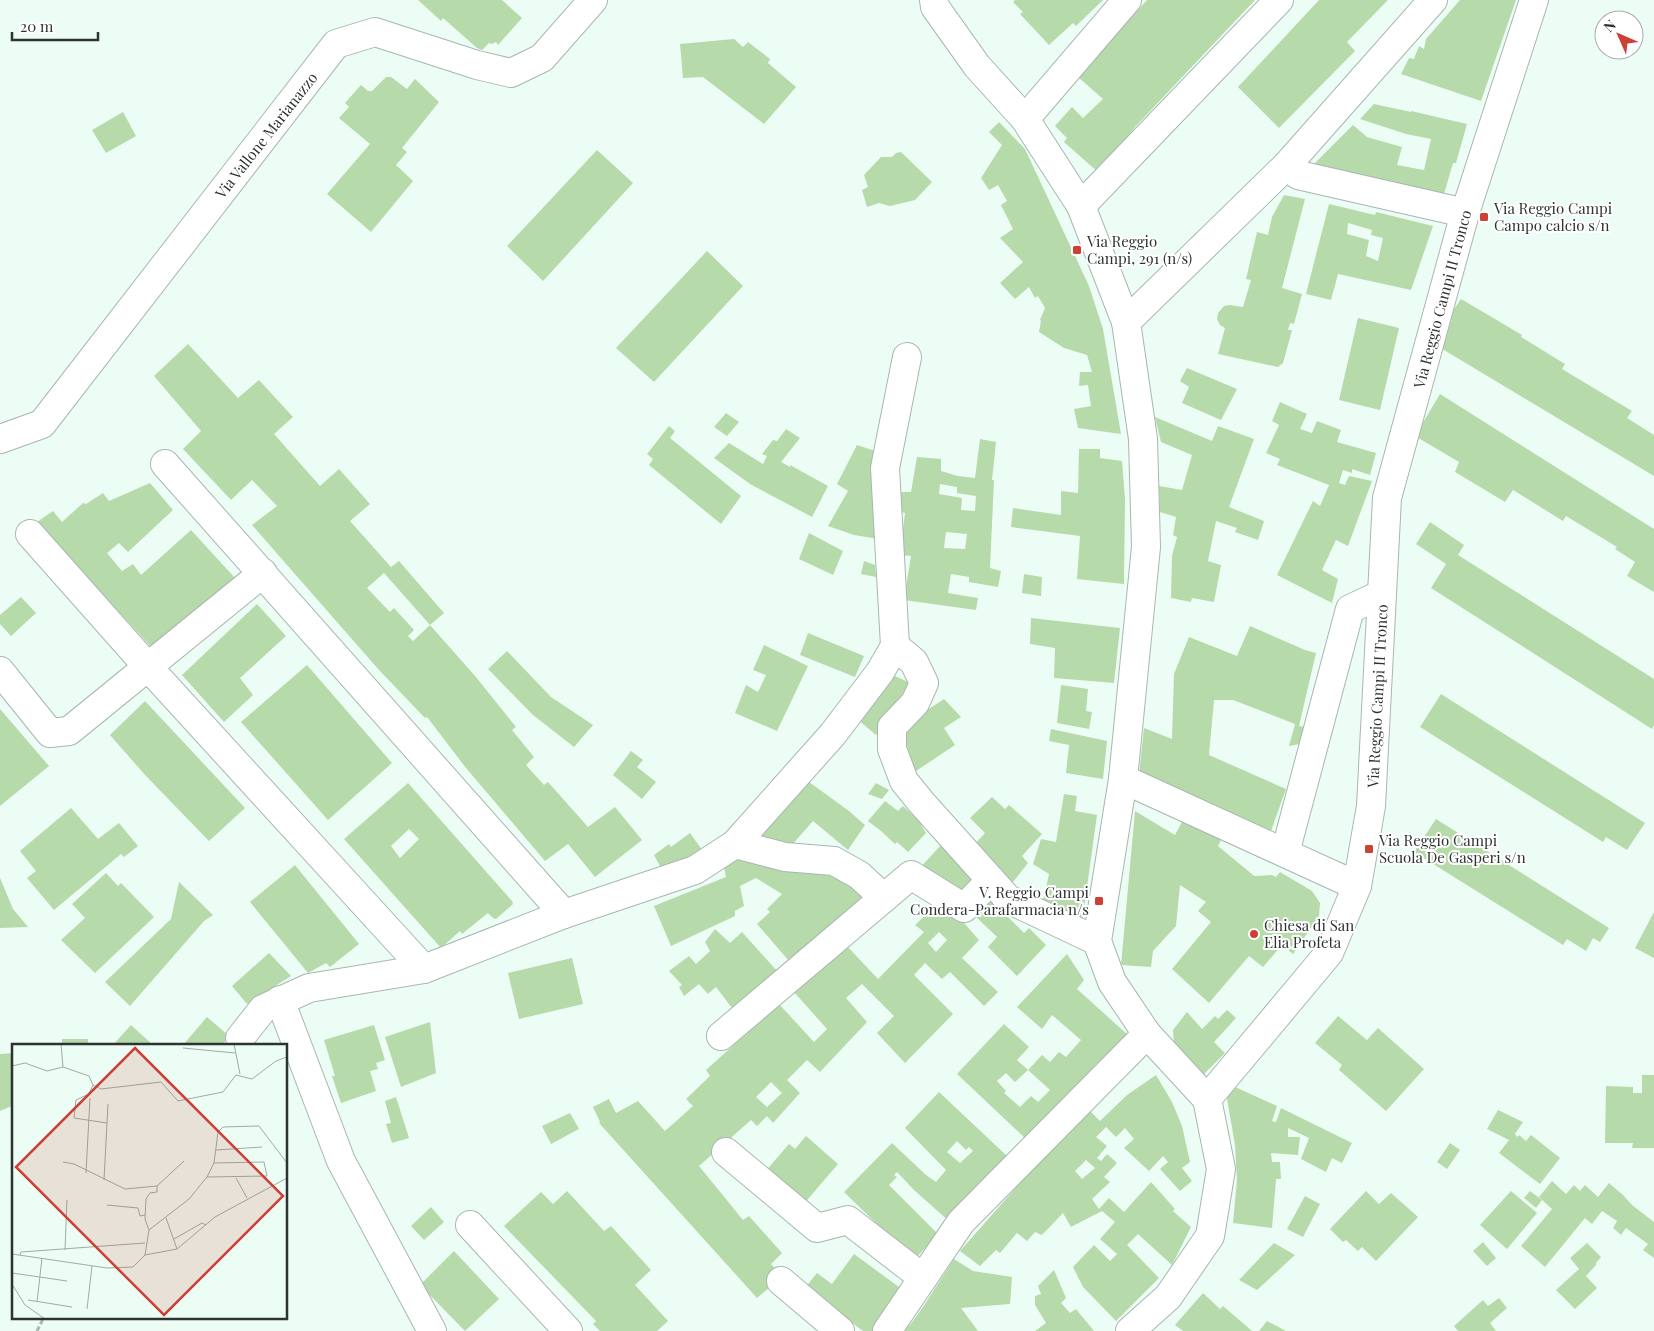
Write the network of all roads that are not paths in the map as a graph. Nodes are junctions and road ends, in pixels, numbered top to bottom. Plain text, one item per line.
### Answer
1 (593, 0) edge
2 (934, 0) edge
3 (1128, 0) edge
4 (1279, 0) edge
5 (1433, 0) edge
6 (1534, 0) edge
7 (1026, 119) junction
8 (1287, 165) junction
9 (1081, 206) junction
10 (1466, 213) junction
11 (1126, 322) junction
12 (907, 357) dead end
13 (0, 439) edge
14 (165, 464) dead end
15 (30, 534) dead end
16 (263, 574) junction
17 (1382, 594) junction
18 (895, 646) junction
19 (148, 667) junction
20 (0, 671) edge
21 (1123, 779) junction
22 (735, 844) junction
23 (1285, 853) junction
24 (991, 880) junction
25 (1356, 886) junction
26 (884, 898) junction
27 (564, 914) junction
28 (1097, 941) junction
29 (424, 969) junction
30 (280, 1000) junction
31 (1147, 1034) junction
32 (721, 1036) dead end
33 (240, 1038) dead end
34 (1207, 1099) junction
35 (726, 1152) dead end
36 (470, 1225) dead end
37 (923, 1278) junction
38 (781, 1281) dead end
39 (432, 1331) edge
40 (568, 1331) edge
41 (840, 1331) edge
42 (887, 1331) edge
43 (1130, 1331) edge

1 - 13 street, Via Vallone Marianazzo
2 - 7 street
3 - 7 street
4 - 9 street
5 - 8 street
6 - 10 street, Via Reggio Campi II Tronco
7 - 9 street
8 - 10 street
8 - 11 street
9 - 11 street
10 - 17 street, Via Reggio Campi II Tronco
11 - 21 street
12 - 18 street
14 - 16 street
15 - 19 street
16 - 19 street
16 - 27 street
17 - 23 street
17 - 25 street, Via Reggio Campi II Tronco
18 - 22 street
18 - 24 street
19 - 20 street
19 - 29 street
21 - 23 street
21 - 28 street
22 - 26 street
22 - 27 street
23 - 25 street
24 - 26 street
24 - 28 street
25 - 34 street, Via Reggio Campi II Tronco
26 - 32 street
27 - 29 street
28 - 31 street
29 - 30 street
30 - 33 street
30 - 39 street
31 - 34 street
31 - 37 street
34 - 43 street
35 - 37 street
36 - 40 street
37 - 42 street
38 - 41 street

